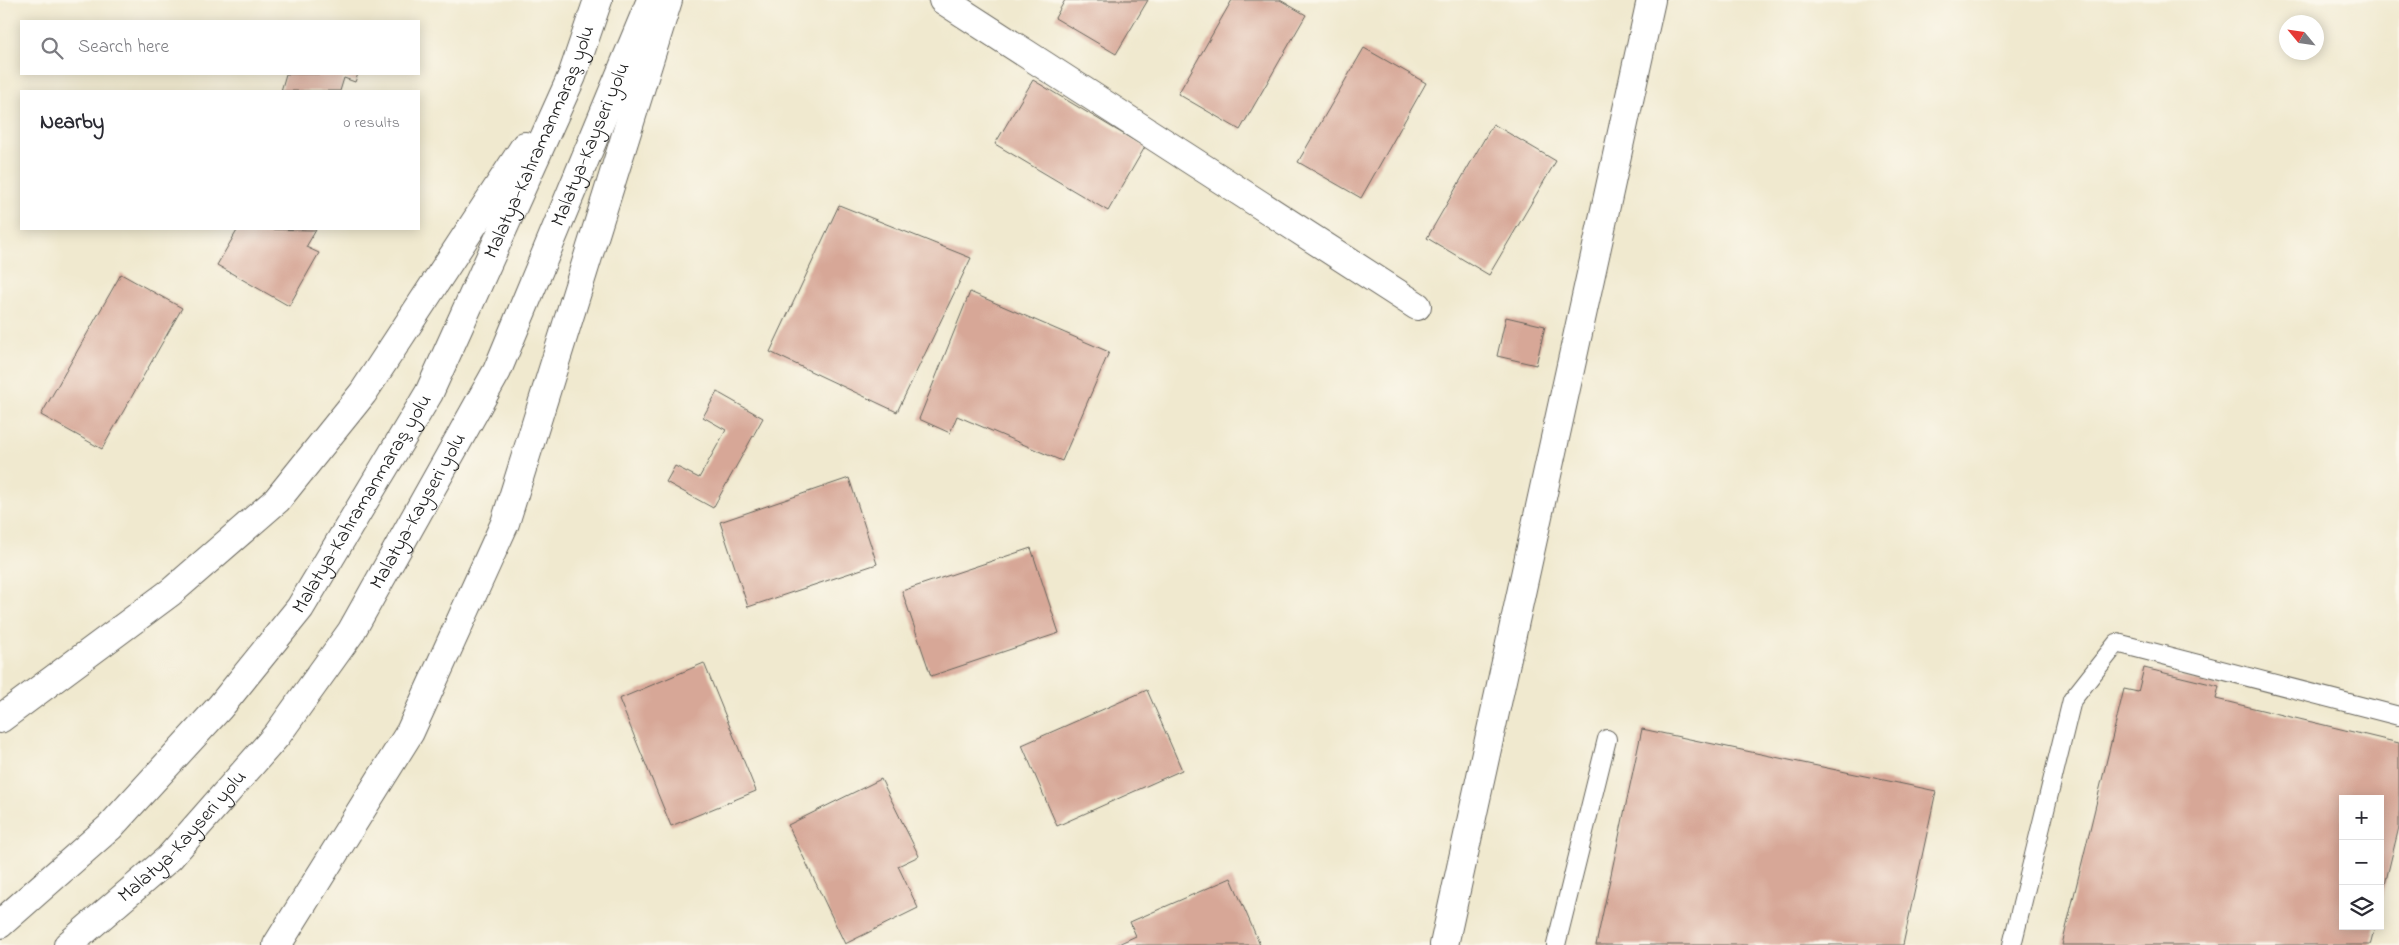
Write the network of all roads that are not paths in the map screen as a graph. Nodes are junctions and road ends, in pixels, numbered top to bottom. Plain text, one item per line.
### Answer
1 (598, 0) edge
2 (650, 0) edge
3 (668, 0) edge
4 (943, 0) edge
5 (1651, 0) edge
6 (572, 76) junction
7 (1417, 306) dead end
8 (2399, 716) edge
9 (0, 719) edge
10 (1607, 739) dead end
11 (0, 924) edge
12 (68, 945) edge
13 (277, 945) edge
14 (1444, 945) edge
15 (1556, 945) edge
16 (2012, 945) edge

1 - 6 main road, Malatya-Kahramanmaraş yolu
2 - 12 main road, Malatya-Kayseri yolu
3 - 13 main road
4 - 7 main road
5 - 14 main road
6 - 9 main road
6 - 11 main road, Malatya-Kahramanmaraş yolu
8 - 16 lane
10 - 15 lane

